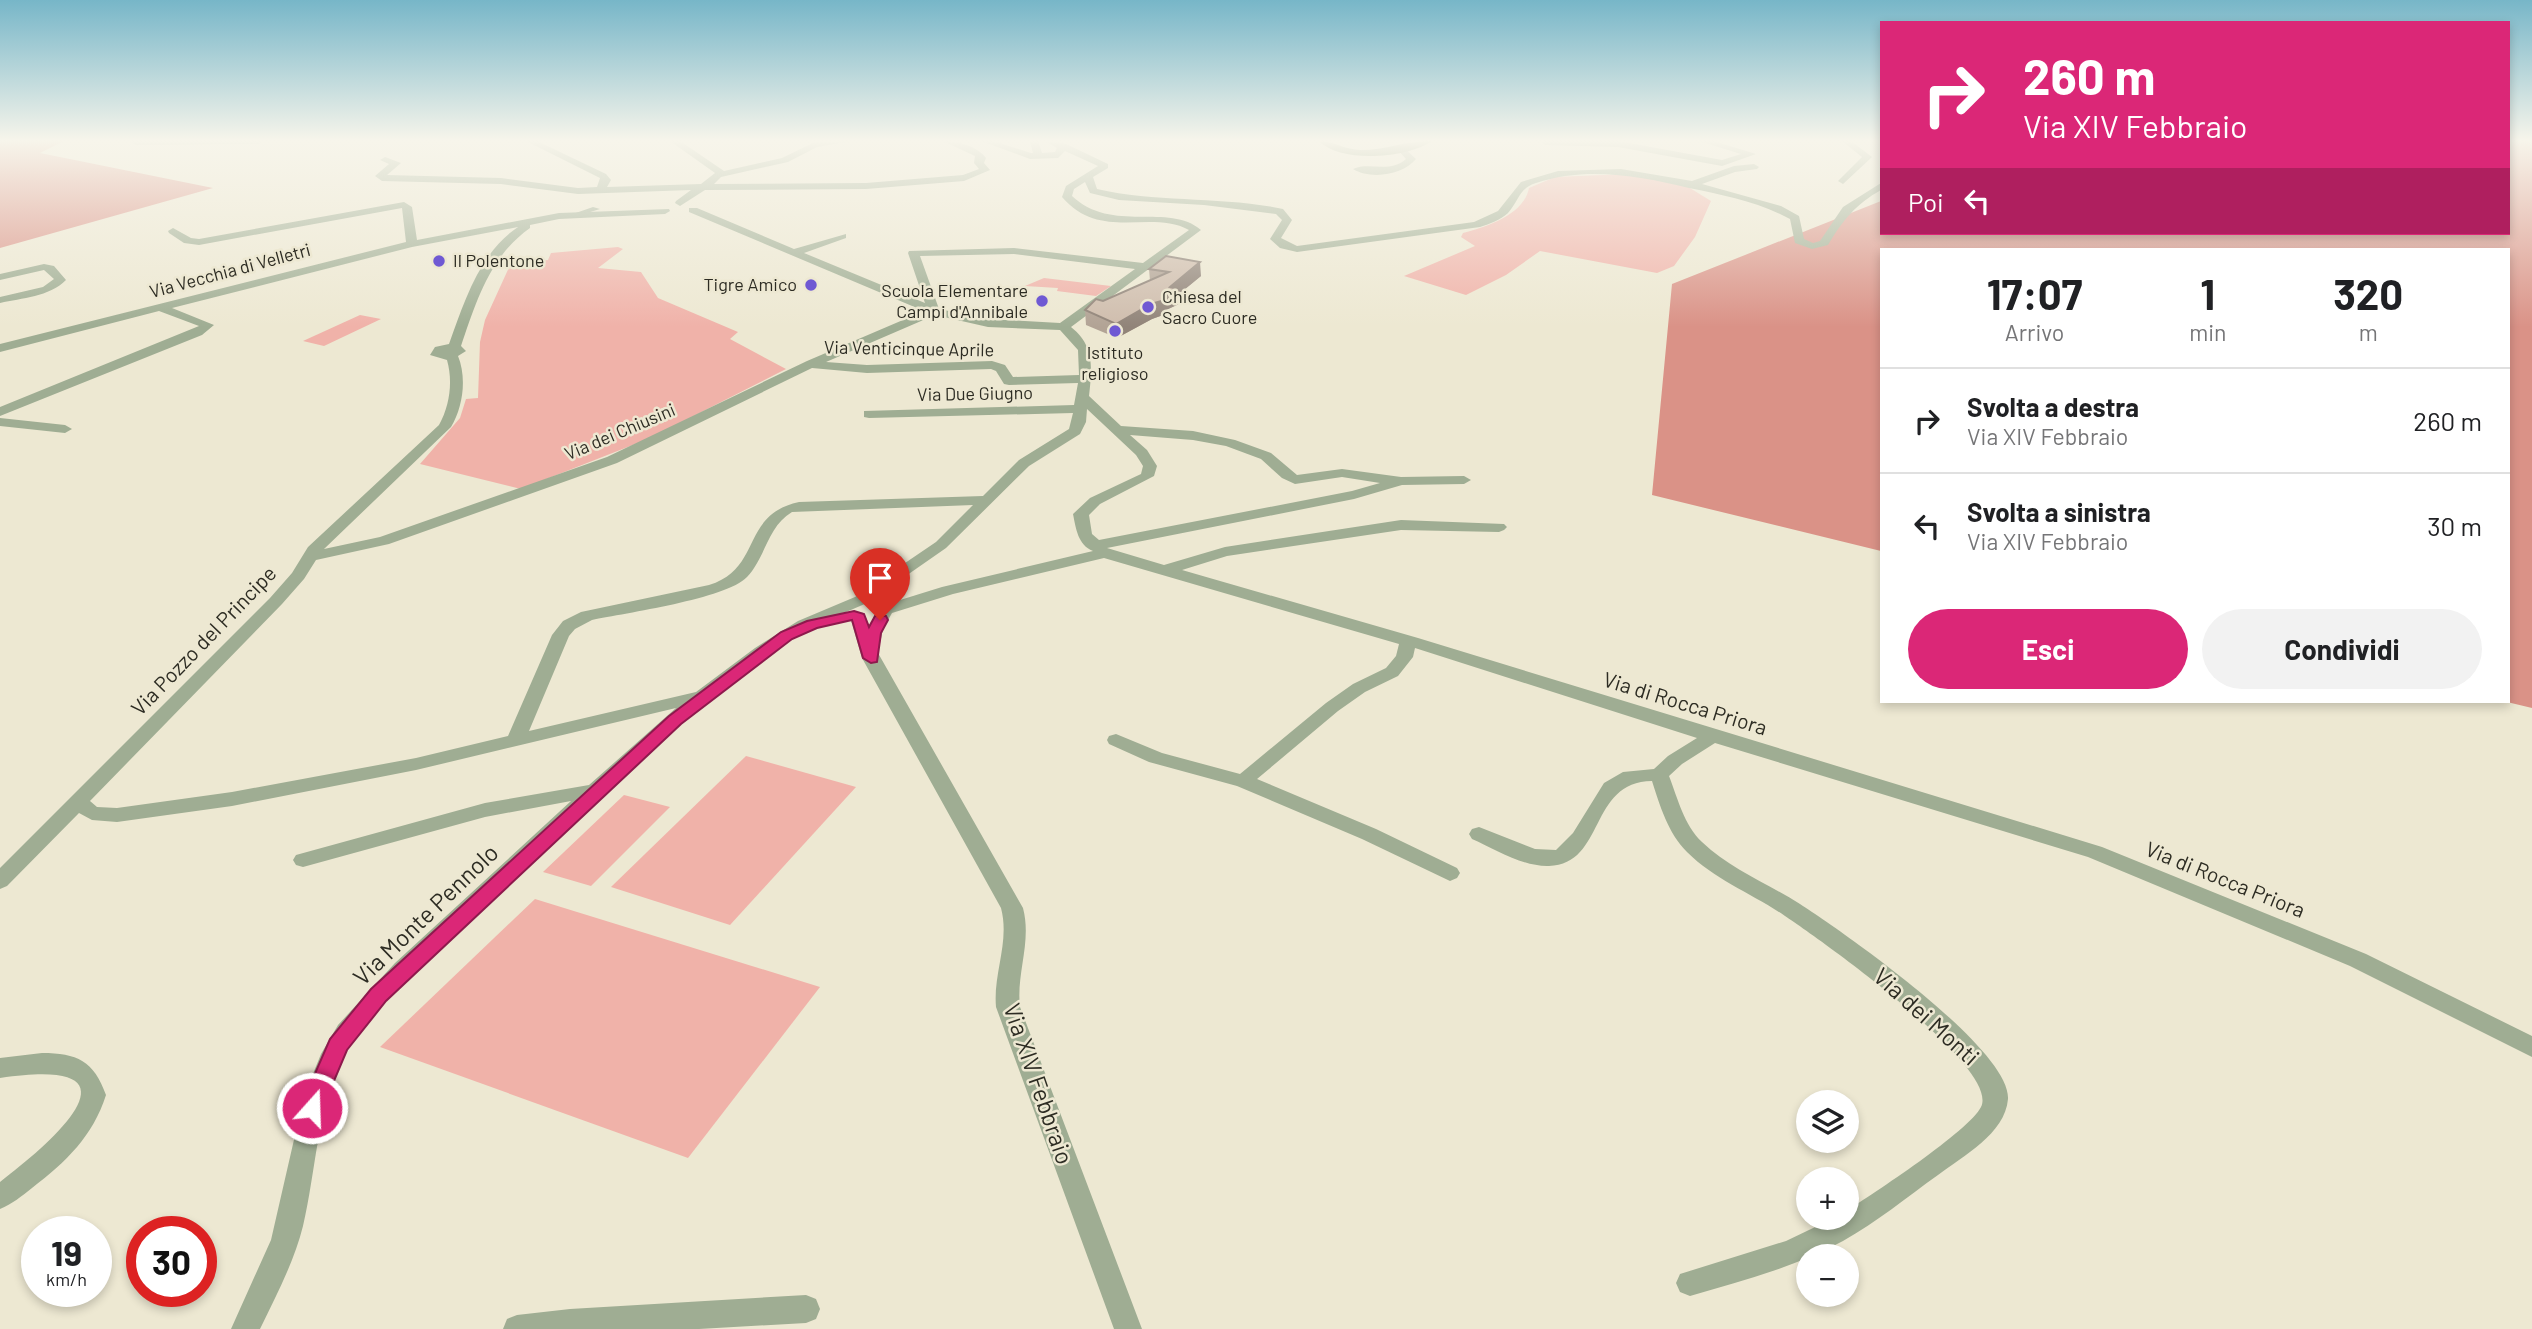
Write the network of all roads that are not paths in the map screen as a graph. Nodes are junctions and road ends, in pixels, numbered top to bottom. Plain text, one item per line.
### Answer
1 (697, 203) edge
2 (1072, 203) edge
3 (1211, 203) edge
4 (1509, 203) edge
5 (1754, 203) edge
6 (1854, 203) edge
7 (680, 204) joint
8 (694, 207) junction
9 (596, 209) dead end
10 (665, 211) junction
11 (574, 215) junction
12 (552, 218) junction
13 (173, 231) dead end
14 (842, 236) dead end
15 (412, 244) junction
16 (795, 253) junction
17 (1146, 267) junction
18 (0, 277) edge
19 (0, 300) edge
20 (158, 307) junction
21 (934, 311) junction
22 (1063, 327) junction
23 (0, 348) edge
24 (810, 364) junction
25 (1082, 395) junction
26 (0, 412) edge
27 (869, 414) dead end
28 (0, 422) edge
29 (65, 429) dead end
30 (1117, 430) junction
31 (1401, 481) junction
32 (1464, 481) dead end
33 (986, 500) junction
34 (1499, 527) dead end
35 (1099, 550) junction
36 (309, 557) junction
37 (905, 570) junction
38 (1163, 571) junction
39 (884, 604) junction
40 (858, 608) junction
41 (1408, 640) junction
42 (871, 658) junction
43 (704, 696) junction
44 (1713, 737) junction
45 (516, 740) junction
46 (1116, 740) dead end
47 (1659, 775) junction
48 (1243, 781) junction
49 (598, 790) junction
50 (78, 802) junction
51 (1479, 834) dead end
52 (303, 860) dead end
53 (1450, 873) dead end
54 (0, 881) edge
55 (2532, 1047) edge
56 (0, 1068) edge
57 (0, 1197) edge
58 (1690, 1283) dead end
59 (806, 1309) dead end
60 (245, 1329) edge
61 (517, 1329) edge
62 (1128, 1329) edge

1 - 8 street
2 - 17 street
3 - 4 street
5 - 6 street
7 - 8 street
7 - 10 street
8 - 10 street
8 - 16 street
9 - 11 street
10 - 11 street
11 - 12 street
12 - 15 street, Via Vecchia di Velletri
12 - 36 street, Via Pozzo del Principe
13 - 15 street
14 - 16 street
15 - 20 street, Via Vecchia di Velletri
16 - 21 street
17 - 21 street
17 - 22 street
18 - 19 street
20 - 23 street, Via Vecchia di Velletri
20 - 26 street
21 - 22 street
21 - 24 street, Via dei Chiusini
22 - 25 street
24 - 25 street, Via Venticinque Aprile
24 - 36 street, Via dei Chiusini
25 - 27 street, Via Due Giugno
25 - 30 street
25 - 33 street, Via Monte Pennolo
28 - 29 street
30 - 31 street
30 - 35 street
31 - 32 street
31 - 35 street
33 - 37 street, Via Monte Pennolo
33 - 45 street
34 - 38 street
35 - 38 street, Via di Rocca Priora
35 - 39 street
36 - 50 street, Via Pozzo del Principe
37 - 39 street, Via Monte Pennolo
37 - 40 street, Via Monte Pennolo
38 - 41 street, Via di Rocca Priora
39 - 40 street
39 - 42 street
40 - 42 street, Via XIV Febbraio
40 - 43 street, Via Monte Pennolo
41 - 44 street, Via di Rocca Priora
41 - 48 street
42 - 62 street, Via XIV Febbraio
43 - 45 street
43 - 49 street, Via Monte Pennolo
44 - 47 street
44 - 55 street, Via di Rocca Priora
45 - 50 street
46 - 48 street
47 - 51 street
47 - 58 street, Via dei Monti
48 - 53 street
49 - 52 street
49 - 60 street, Via Monte Pennolo
50 - 54 street, Via Pozzo del Principe
56 - 57 street
59 - 61 street

